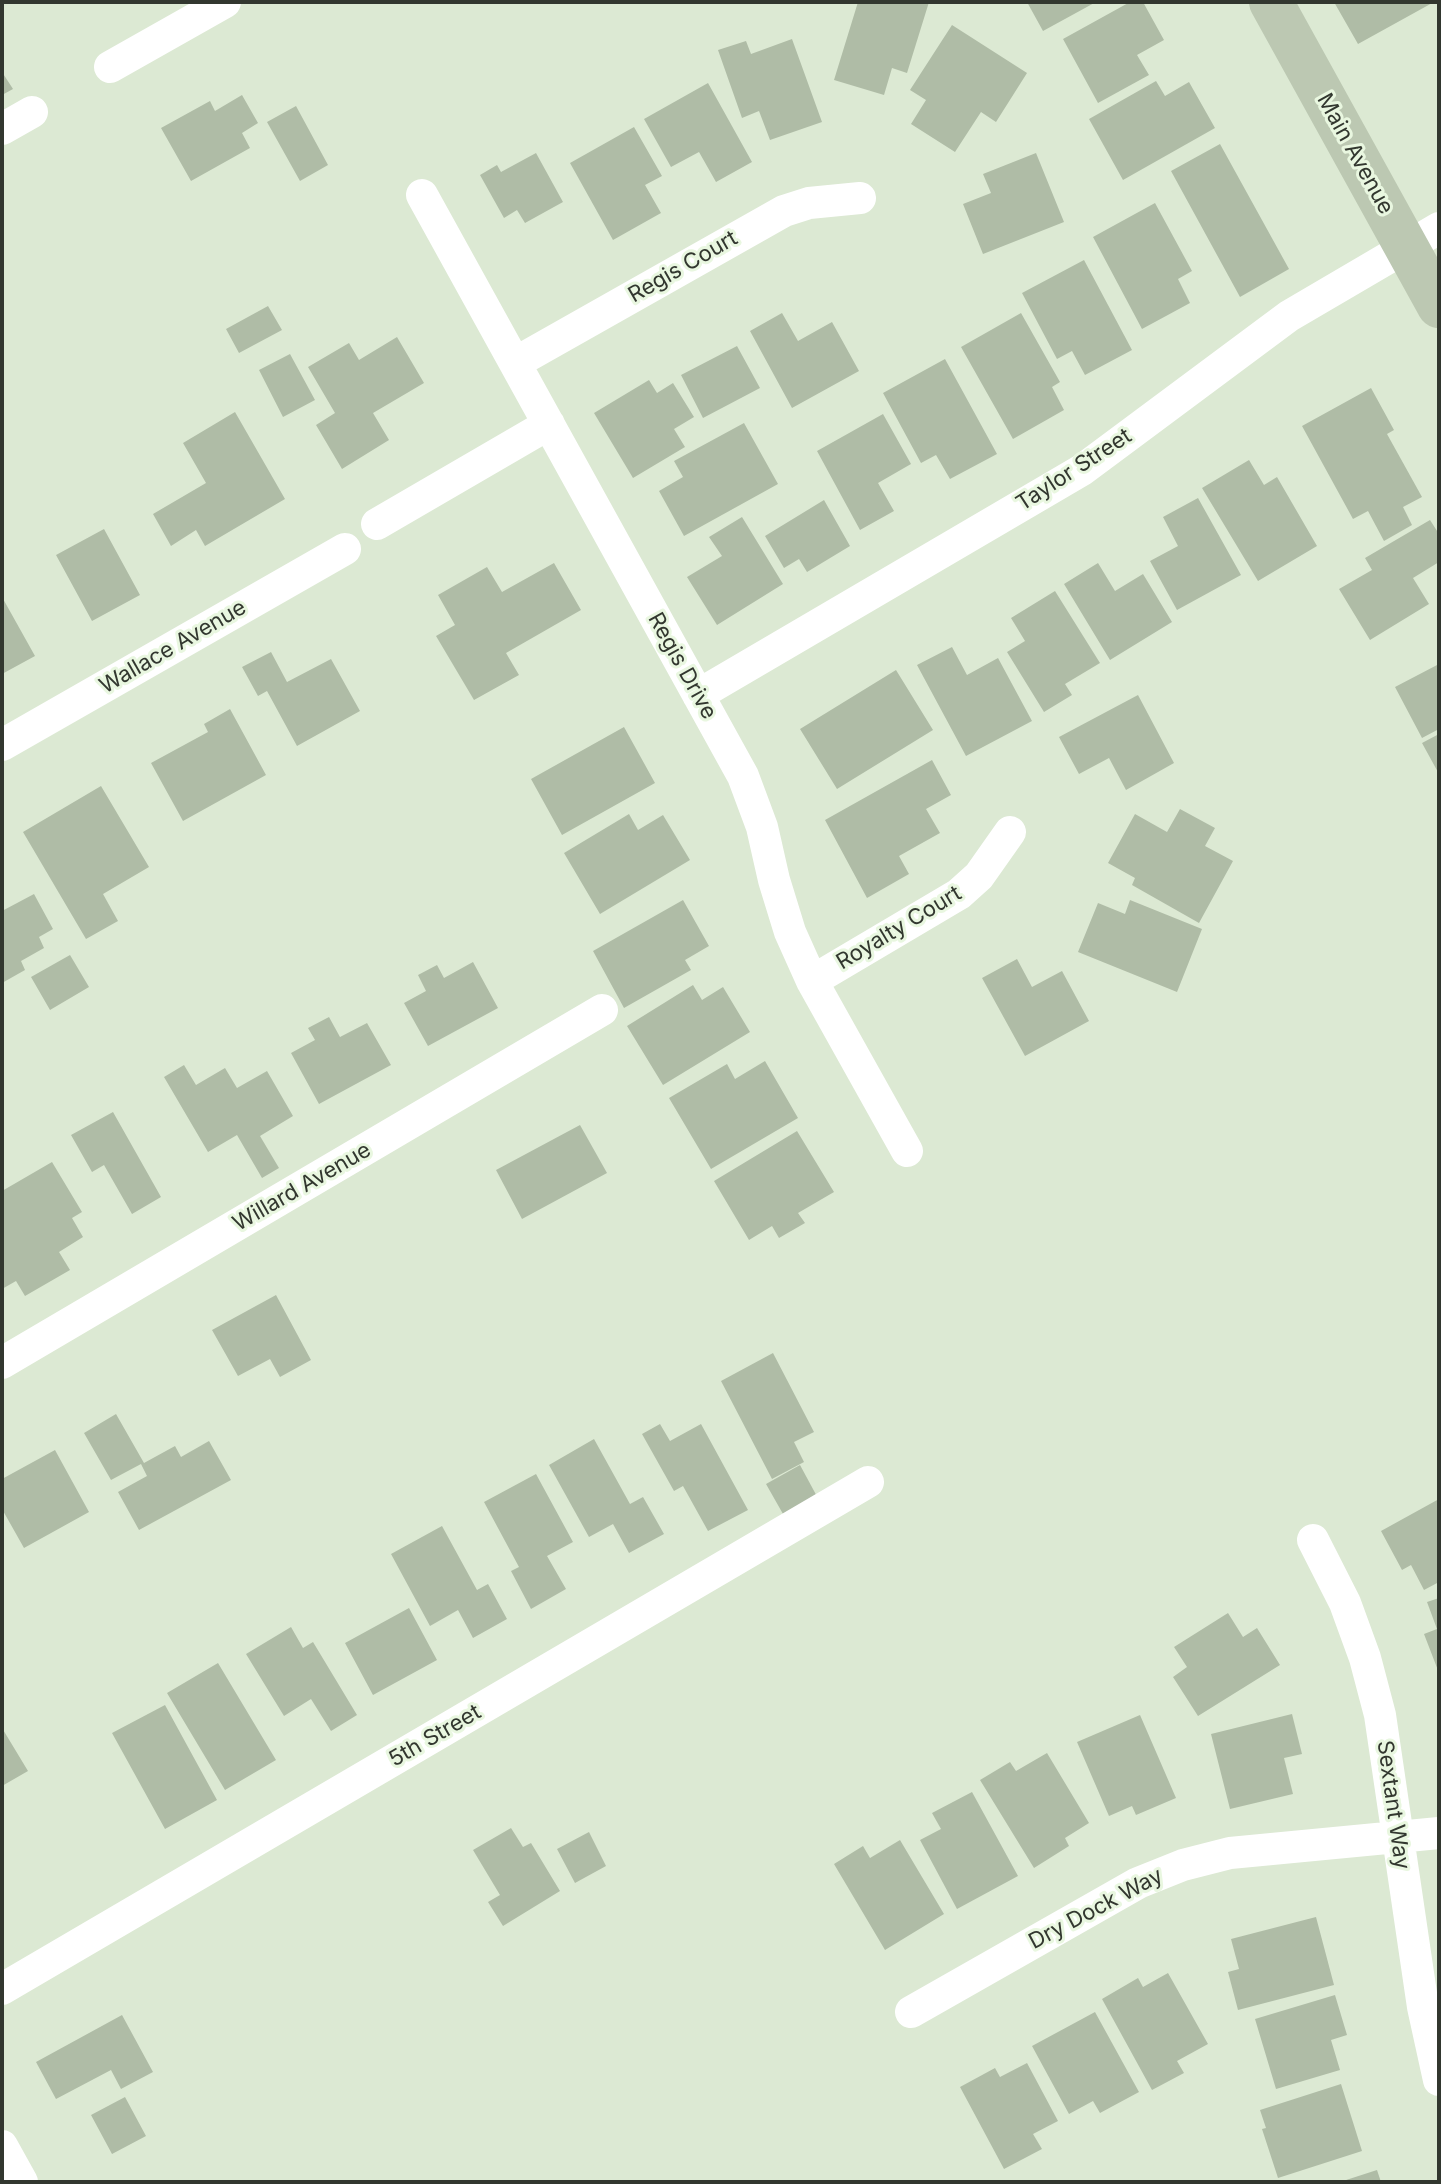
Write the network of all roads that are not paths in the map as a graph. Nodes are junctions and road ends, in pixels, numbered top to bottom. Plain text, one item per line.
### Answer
1 (225, 2) edge
2 (1271, 2) edge
3 (110, 67) dead end
4 (32, 112) dead end
5 (2, 129) edge
6 (422, 195) dead end
7 (860, 198) dead end
8 (1422, 237) edge
9 (1439, 306) edge
10 (515, 363) junction
11 (549, 424) junction
12 (377, 524) dead end
13 (345, 549) dead end
14 (698, 695) junction
15 (2, 745) edge
16 (1010, 832) dead end
17 (812, 981) junction
18 (602, 1010) dead end
19 (907, 1151) dead end
20 (2, 1363) edge
21 (868, 1482) dead end
22 (1313, 1540) dead end
23 (1439, 1833) edge
24 (1398, 1837) junction
25 (2, 1989) edge
26 (911, 2012) dead end
27 (1439, 2080) edge
28 (2, 2146) edge
29 (22, 2182) edge

1 - 3 street
2 - 8 street, Main Avenue
4 - 5 street
6 - 10 street, Regis Drive
7 - 10 street, Regis Court
8 - 9 street, Main Avenue
8 - 14 street, Taylor Street
10 - 11 street, Regis Drive
11 - 12 street
11 - 14 street, Regis Drive
13 - 15 street, Wallace Avenue
14 - 17 street, Regis Drive
16 - 17 street, Royalty Court
17 - 19 street, Regis Drive
18 - 20 street, Willard Avenue
21 - 25 street, 5th Street
22 - 24 street, Sextant Way
23 - 24 street, Dry Dock Way
24 - 26 street, Dry Dock Way
24 - 27 street, Sextant Way
28 - 29 street

